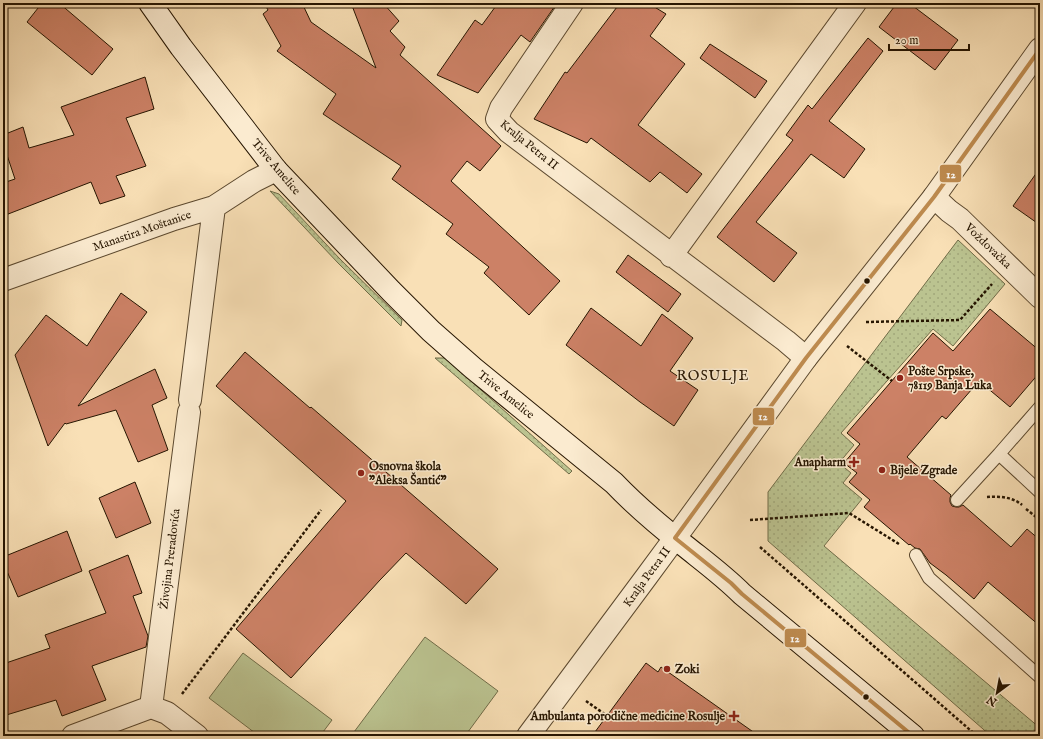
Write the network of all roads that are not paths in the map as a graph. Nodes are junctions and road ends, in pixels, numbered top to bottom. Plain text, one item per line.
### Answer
1 (150, 3) edge
2 (572, 3) edge
3 (855, 3) edge
4 (1040, 49) edge
5 (276, 170) junction
6 (934, 197) junction
7 (214, 207) junction
8 (671, 256) junction
9 (3, 280) edge
10 (1040, 297) edge
11 (806, 358) junction
12 (1040, 408) edge
13 (999, 454) junction
14 (1040, 492) edge
15 (957, 500) road end
16 (675, 538) junction
17 (916, 555) road end
18 (1040, 677) edge
19 (159, 710) junction
20 (72, 736) edge
21 (197, 736) edge
22 (528, 736) edge
23 (913, 736) edge

1 - 5 street, Trive Amelice
2 - 8 street, Kralja Petra II
3 - 8 street
4 - 6 street, Kralja Petra II
5 - 7 street, Manastira Moštanice
5 - 16 street, Trive Amelice
6 - 10 street, Voždovačka
6 - 11 street, Kralja Petra II
7 - 9 street, Manastira Moštanice
7 - 19 street, Živojina Preradovića
8 - 11 street, Kralja Petra II
11 - 16 street, Kralja Petra II
12 - 13 lane
13 - 14 lane
13 - 15 lane
16 - 22 street, Kralja Petra II
16 - 23 street, Trive Amelice
17 - 18 lane
19 - 20 street
19 - 21 street

